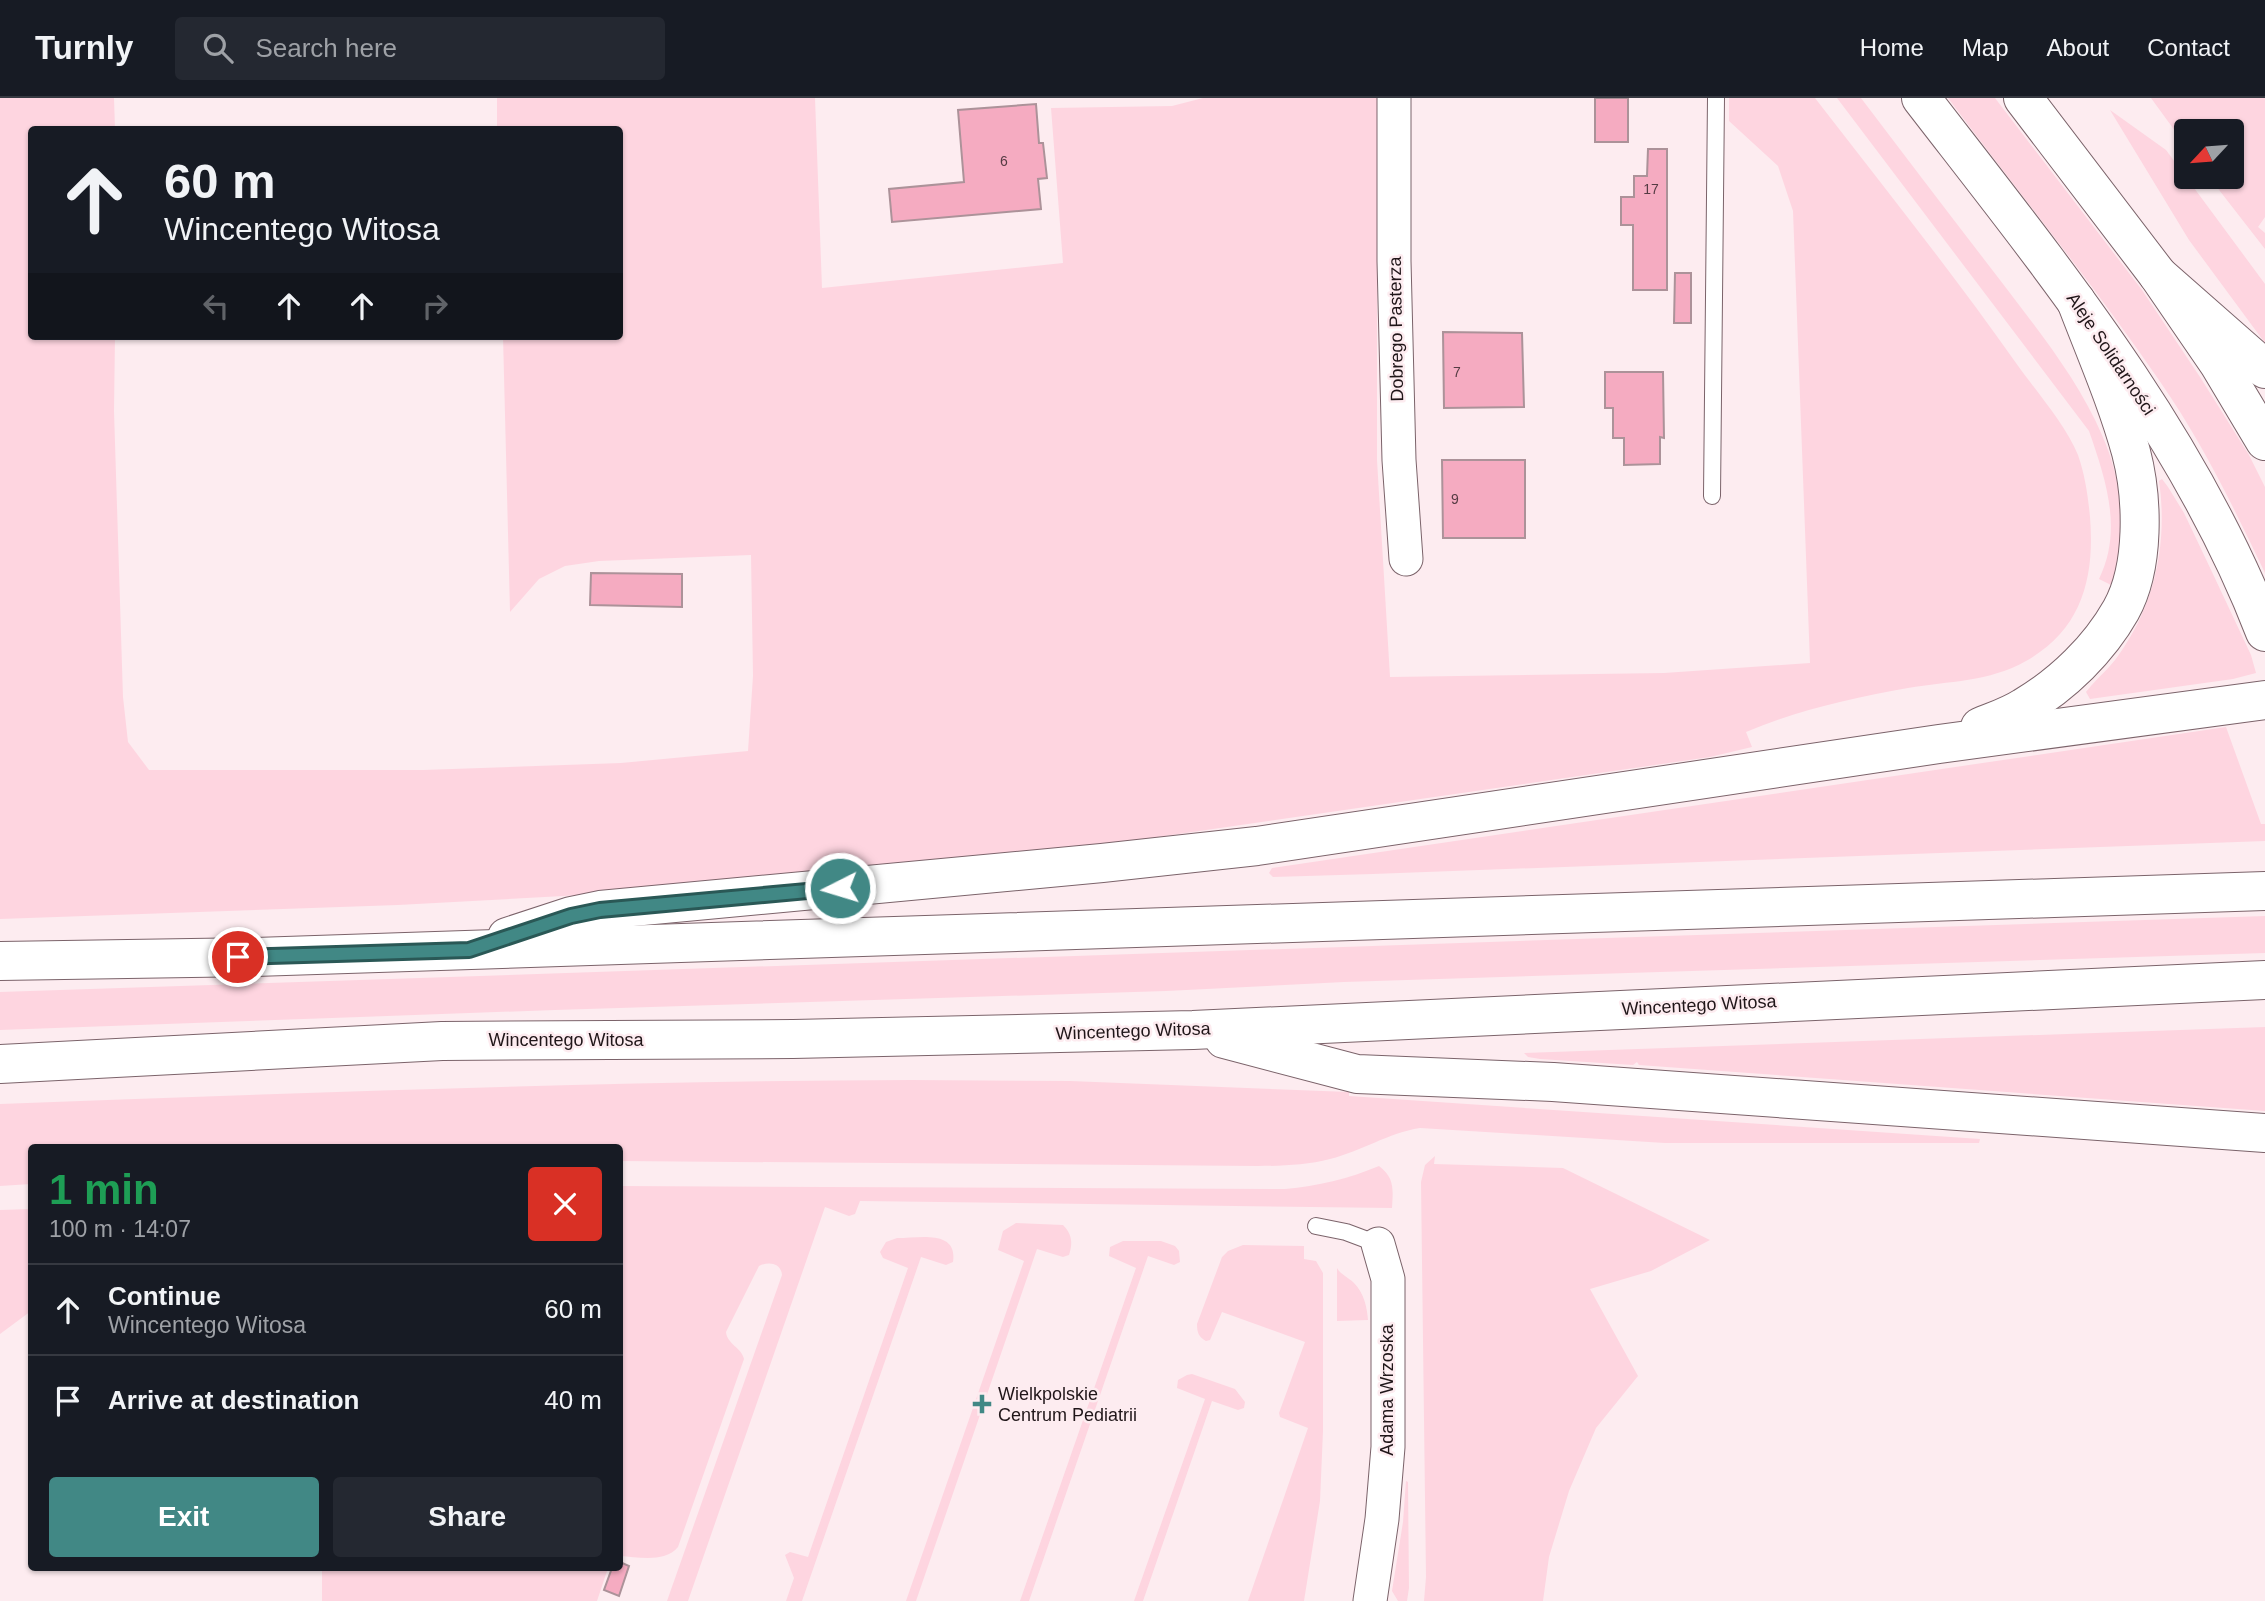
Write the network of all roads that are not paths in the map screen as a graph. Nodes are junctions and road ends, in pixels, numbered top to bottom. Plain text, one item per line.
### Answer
1 (1394, 98) edge
2 (1716, 98) edge
3 (1921, 98) edge
4 (2023, 98) edge
5 (2158, 275) junction
6 (2076, 301) junction
7 (2265, 369) edge
8 (2265, 441) edge
9 (1712, 496) dead end
10 (1406, 559) dead end
11 (2265, 632) edge
12 (2265, 700) edge
13 (1939, 744) junction
14 (2265, 891) edge
15 (469, 950) junction
16 (0, 961) edge
17 (2265, 980) edge
18 (1193, 1030) junction
19 (0, 1064) edge
20 (2261, 1133) edge
21 (1316, 1226) dead end
22 (1378, 1244) joint
23 (1370, 1601) edge

1 - 10 street, Dobrego Pasterza
2 - 9 lane
3 - 6 main road, Aleje Solidarności
4 - 5 main road
5 - 7 main road
5 - 8 main road
6 - 11 main road, Aleje Solidarności
6 - 13 main road
12 - 13 main road
13 - 15 main road
14 - 15 main road
15 - 16 main road
17 - 18 main road, Wincentego Witosa
18 - 19 main road, Wincentego Witosa
18 - 20 main road
21 - 22 lane, Adama Wrzoska
22 - 23 street, Adama Wrzoska

